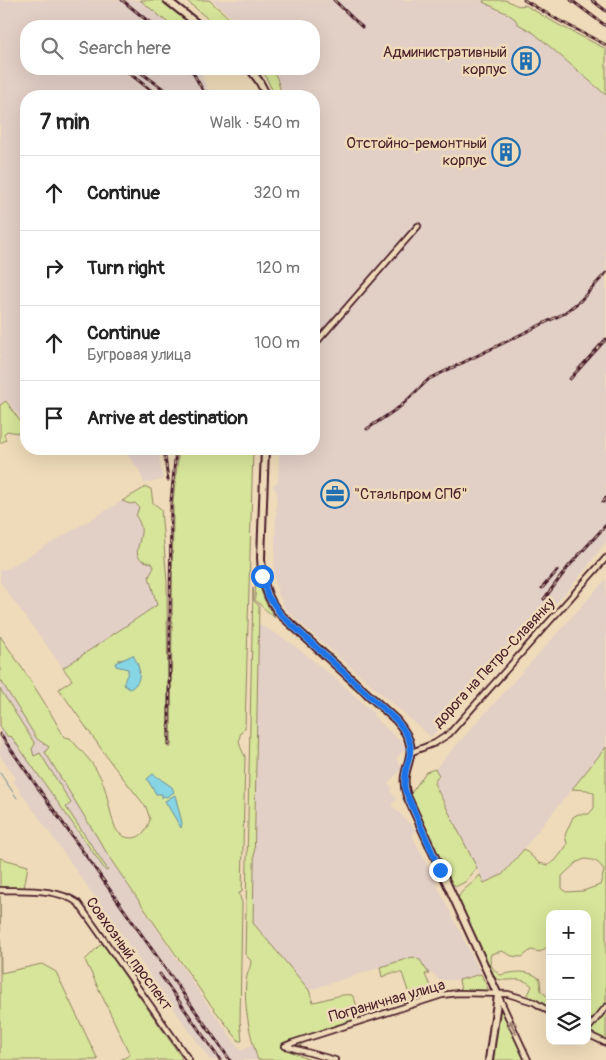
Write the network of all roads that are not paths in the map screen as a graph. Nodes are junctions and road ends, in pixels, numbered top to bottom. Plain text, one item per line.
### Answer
1 (167, 0) edge
2 (192, 20) edge
3 (254, 75) edge
4 (264, 90) edge
5 (418, 226) dead end
6 (320, 338) edge
7 (265, 455) edge
8 (606, 558) edge
9 (412, 752) junction
10 (0, 890) edge
11 (498, 995) junction
12 (606, 1007) edge
13 (546, 1010) edge
14 (591, 1027) edge
15 (591, 1034) edge
16 (606, 1043) edge
17 (189, 1060) edge
18 (335, 1060) edge
19 (490, 1060) edge
20 (528, 1060) edge

1 - 2 street
3 - 4 street
5 - 6 street
7 - 9 street
8 - 9 street, дорога на Петро-Славянку
9 - 11 street
10 - 17 street, Совхозный проспект
11 - 13 street, Пограничная улица
11 - 18 street, Пограничная улица
11 - 19 street
20 -> 11 street
12 - 14 street
15 - 16 street

